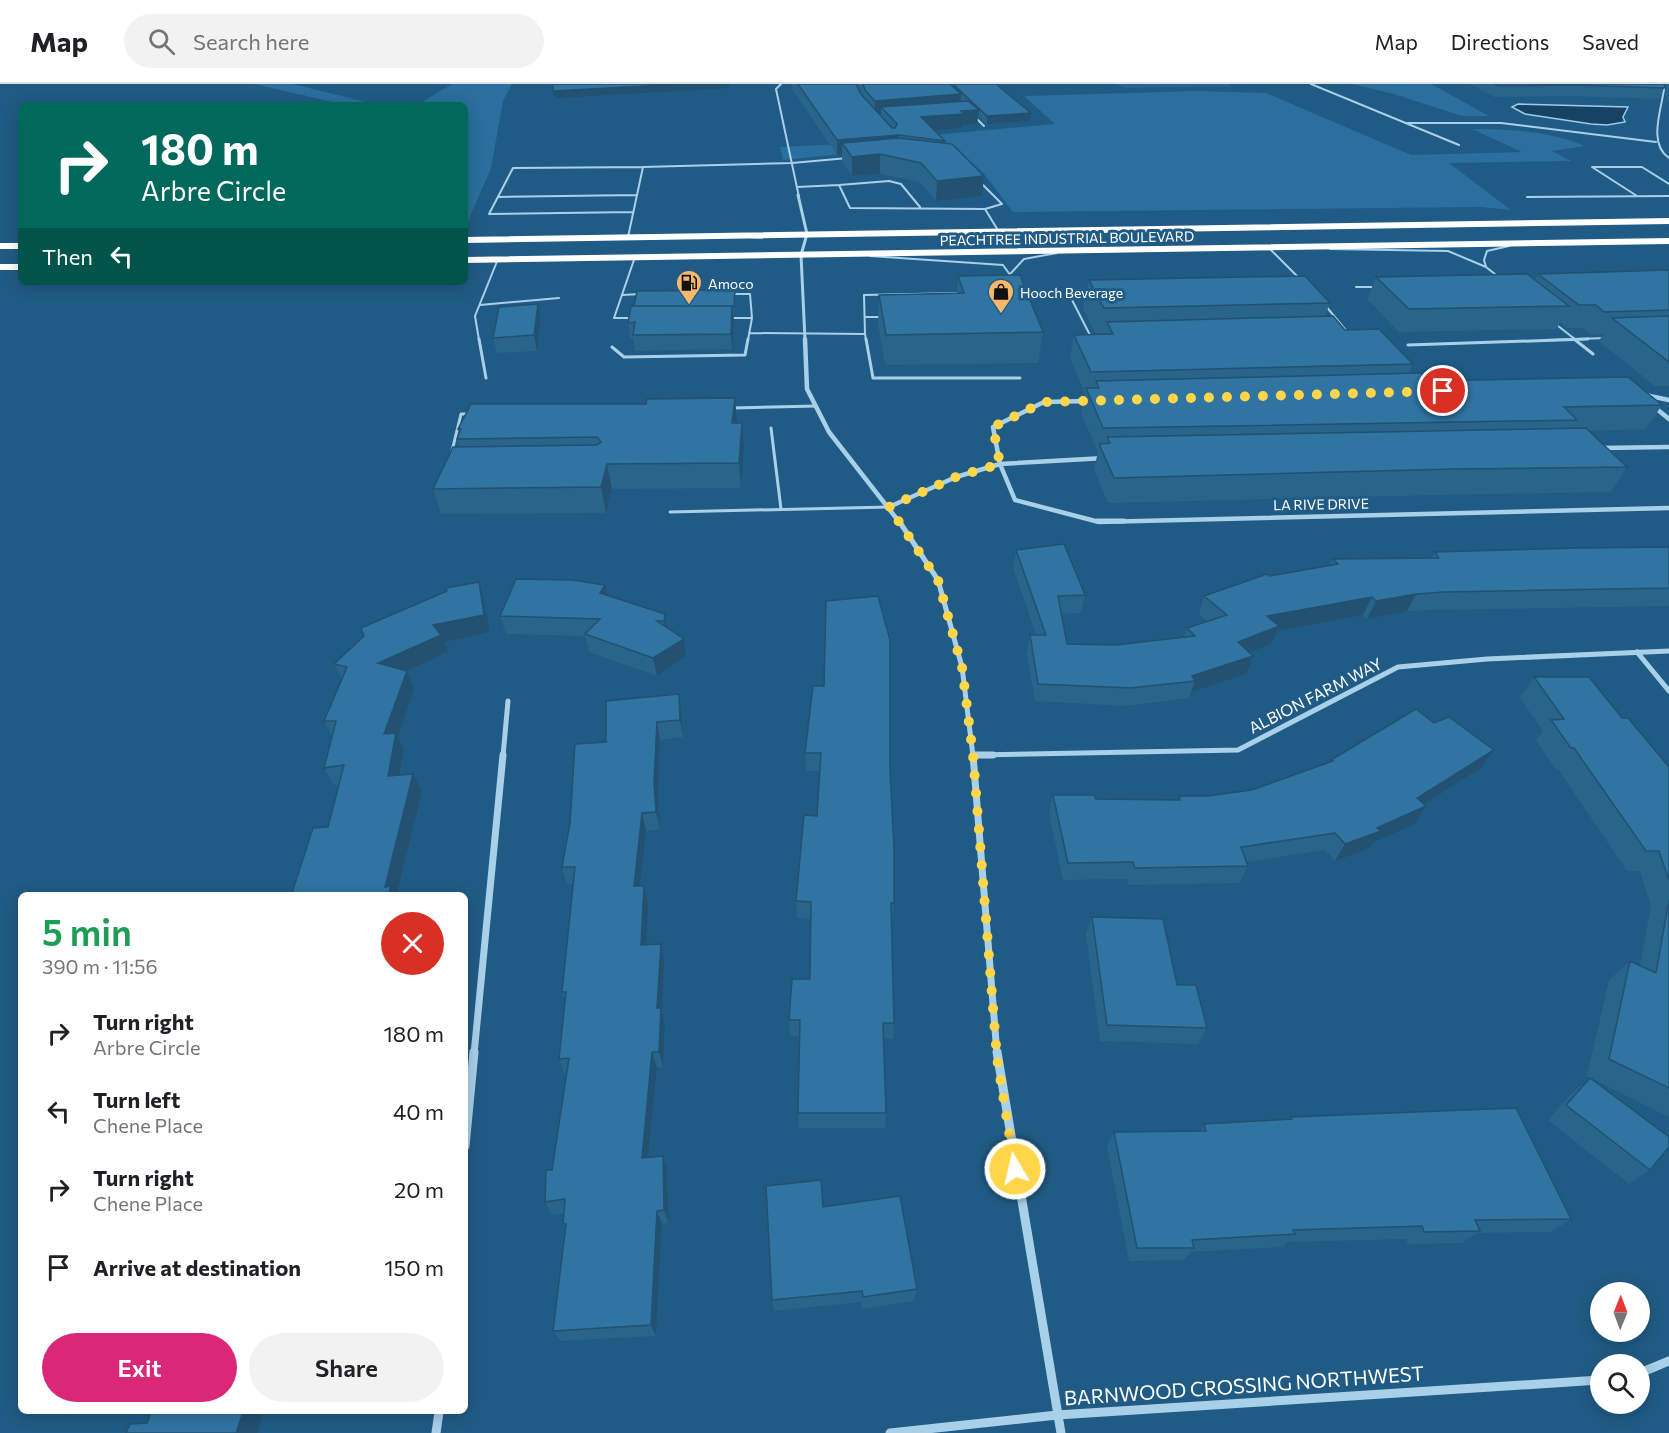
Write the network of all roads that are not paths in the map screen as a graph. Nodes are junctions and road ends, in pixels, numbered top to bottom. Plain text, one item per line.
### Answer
1 (781, 84) edge
2 (1311, 84) edge
3 (1659, 84) edge
4 (1661, 109) junction
5 (1669, 110) edge
6 (968, 111) edge
7 (1407, 123) junction
8 (984, 126) edge
9 (1656, 142) junction
10 (1459, 145) dead end
11 (851, 158) edge
12 (1669, 158) edge
13 (792, 163) junction
14 (643, 167) junction
15 (977, 178) edge
16 (1669, 184) edge
17 (839, 185) junction
18 (797, 187) junction
19 (637, 195) junction
20 (1637, 196) junction
21 (1669, 196) edge
22 (498, 197) junction
23 (1527, 197) dead end
24 (920, 207) junction
25 (985, 209) junction
26 (633, 212) junction
27 (1669, 221) edge
28 (999, 232) junction
29 (807, 234) junction
30 (628, 237) junction
31 (468, 240) edge
32 (1669, 241) edge
33 (1531, 243) junction
34 (0, 246) edge
35 (18, 246) edge
36 (1308, 247) junction
37 (1269, 248) junction
38 (1073, 251) junction
39 (860, 254) junction
40 (801, 255) junction
41 (634, 257) junction
42 (498, 259) junction
43 (468, 260) edge
44 (0, 267) edge
45 (18, 267) edge
46 (1486, 267) junction
47 (1011, 273) junction
48 (1015, 283) edge
49 (1306, 284) edge
50 (1507, 284) edge
51 (1356, 287) dead end
52 (1379, 287) edge
53 (1019, 292) edge
54 (964, 293) edge
55 (646, 294) edge
56 (727, 294) edge
57 (623, 295) junction
58 (1070, 296) junction
59 (1093, 296) edge
60 (559, 298) dead end
61 (1320, 300) edge
62 (480, 304) junction
63 (865, 317) junction
64 (888, 317) edge
65 (637, 318) edge
66 (729, 318) edge
67 (752, 318) junction
68 (1550, 319) edge
69 (749, 333) junction
70 (803, 334) junction
71 (865, 334) junction
72 (1338, 335) edge
73 (1611, 338) edge
74 (1576, 340) junction
75 (1094, 342) edge
76 (1408, 345) dead end
77 (612, 347) dead end
78 (1593, 354) dead end
79 (486, 378) dead end
80 (1020, 378) dead end
81 (1669, 400) edge
82 (1092, 401) edge
83 (816, 406) junction
84 (723, 408) edge
85 (473, 414) edge
86 (1669, 419) edge
87 (771, 428) dead end
88 (1669, 447) edge
89 (1598, 448) edge
90 (451, 457) edge
91 (1115, 457) edge
92 (1000, 464) junction
93 (889, 507) junction
94 (1669, 508) edge
95 (781, 509) junction
96 (670, 512) dead end
97 (1669, 651) edge
98 (1637, 652) junction
99 (1669, 691) edge
100 (508, 701) dead end
101 (973, 755) junction
102 (468, 1115) edge
103 (1669, 1361) edge
104 (1650, 1369) edge
105 (1590, 1381) edge
106 (439, 1414) edge
107 (1057, 1414) junction
108 (436, 1433) edge
109 (890, 1433) edge
110 (1061, 1433) edge

1 - 13 street
2 - 7 street
3 - 4 street
4 - 5 street
4 - 9 street
6 - 8 lane
7 - 9 street
7 - 10 street
9 - 12 street
11 - 13 lane
13 - 14 lane
13 - 18 street
14 - 19 lane
14 - 22 lane
15 - 25 lane
16 - 20 lane
17 - 18 lane
17 - 24 lane
17 - 24 lane
18 - 29 street
19 - 22 lane
19 - 26 lane
20 - 21 lane
20 - 23 lane
22 - 26 lane
24 - 25 lane
25 - 28 lane
26 - 30 lane
27 - 28 highway, PEACHTREE INDUSTRIAL BOULEVARD
28 - 29 highway, PEACHTREE INDUSTRIAL BOULEVARD
29 - 30 highway, PEACHTREE INDUSTRIAL BOULEVARD
29 - 40 street
30 - 31 highway, PEACHTREE INDUSTRIAL BOULEVARD
32 - 33 highway, PEACHTREE INDUSTRIAL BOULEVARD
33 - 36 highway, PEACHTREE INDUSTRIAL BOULEVARD
33 - 46 lane
34 - 35 highway
36 - 37 highway, PEACHTREE INDUSTRIAL BOULEVARD
36 - 46 lane
37 - 38 highway, PEACHTREE INDUSTRIAL BOULEVARD
37 - 49 lane
38 - 39 highway, PEACHTREE INDUSTRIAL BOULEVARD
38 - 47 lane
39 - 40 highway, PEACHTREE INDUSTRIAL BOULEVARD
39 - 47 lane
40 - 41 highway, PEACHTREE INDUSTRIAL BOULEVARD
40 - 70 street
41 - 42 highway, PEACHTREE INDUSTRIAL BOULEVARD
41 - 57 lane
42 - 43 highway, PEACHTREE INDUSTRIAL BOULEVARD
42 - 62 lane
44 - 45 highway
46 - 50 lane
47 - 48 lane
51 - 52 lane
53 - 58 lane
54 - 63 lane
55 - 57 lane
56 - 67 lane
57 - 65 lane
58 - 59 lane
58 - 75 lane
60 - 62 lane
61 - 72 lane
62 - 79 lane
63 - 64 lane
63 - 71 lane
66 - 67 lane
67 - 69 lane
68 - 74 lane
69 - 70 lane
69 - 77 lane
70 - 71 lane
70 - 83 street
71 - 80 lane
73 - 74 lane
74 - 76 lane
74 - 78 lane
81 - 86 street
82 - 92 street
83 - 84 lane
83 - 93 street
85 - 90 lane
87 - 95 lane
88 - 89 street
91 - 92 street
92 - 93 street
92 - 94 street, LA RIVE DRIVE
93 - 95 lane
93 - 101 street
95 - 96 lane
97 - 98 street, ALBION FARM WAY
98 - 99 street
98 - 101 street, ALBION FARM WAY
100 - 102 street
101 - 107 street
103 - 104 street
105 - 107 street, BARNWOOD CROSSING NORTHWEST
106 - 108 street
107 - 109 street, BARNWOOD CROSSING NORTHWEST
107 - 110 street

